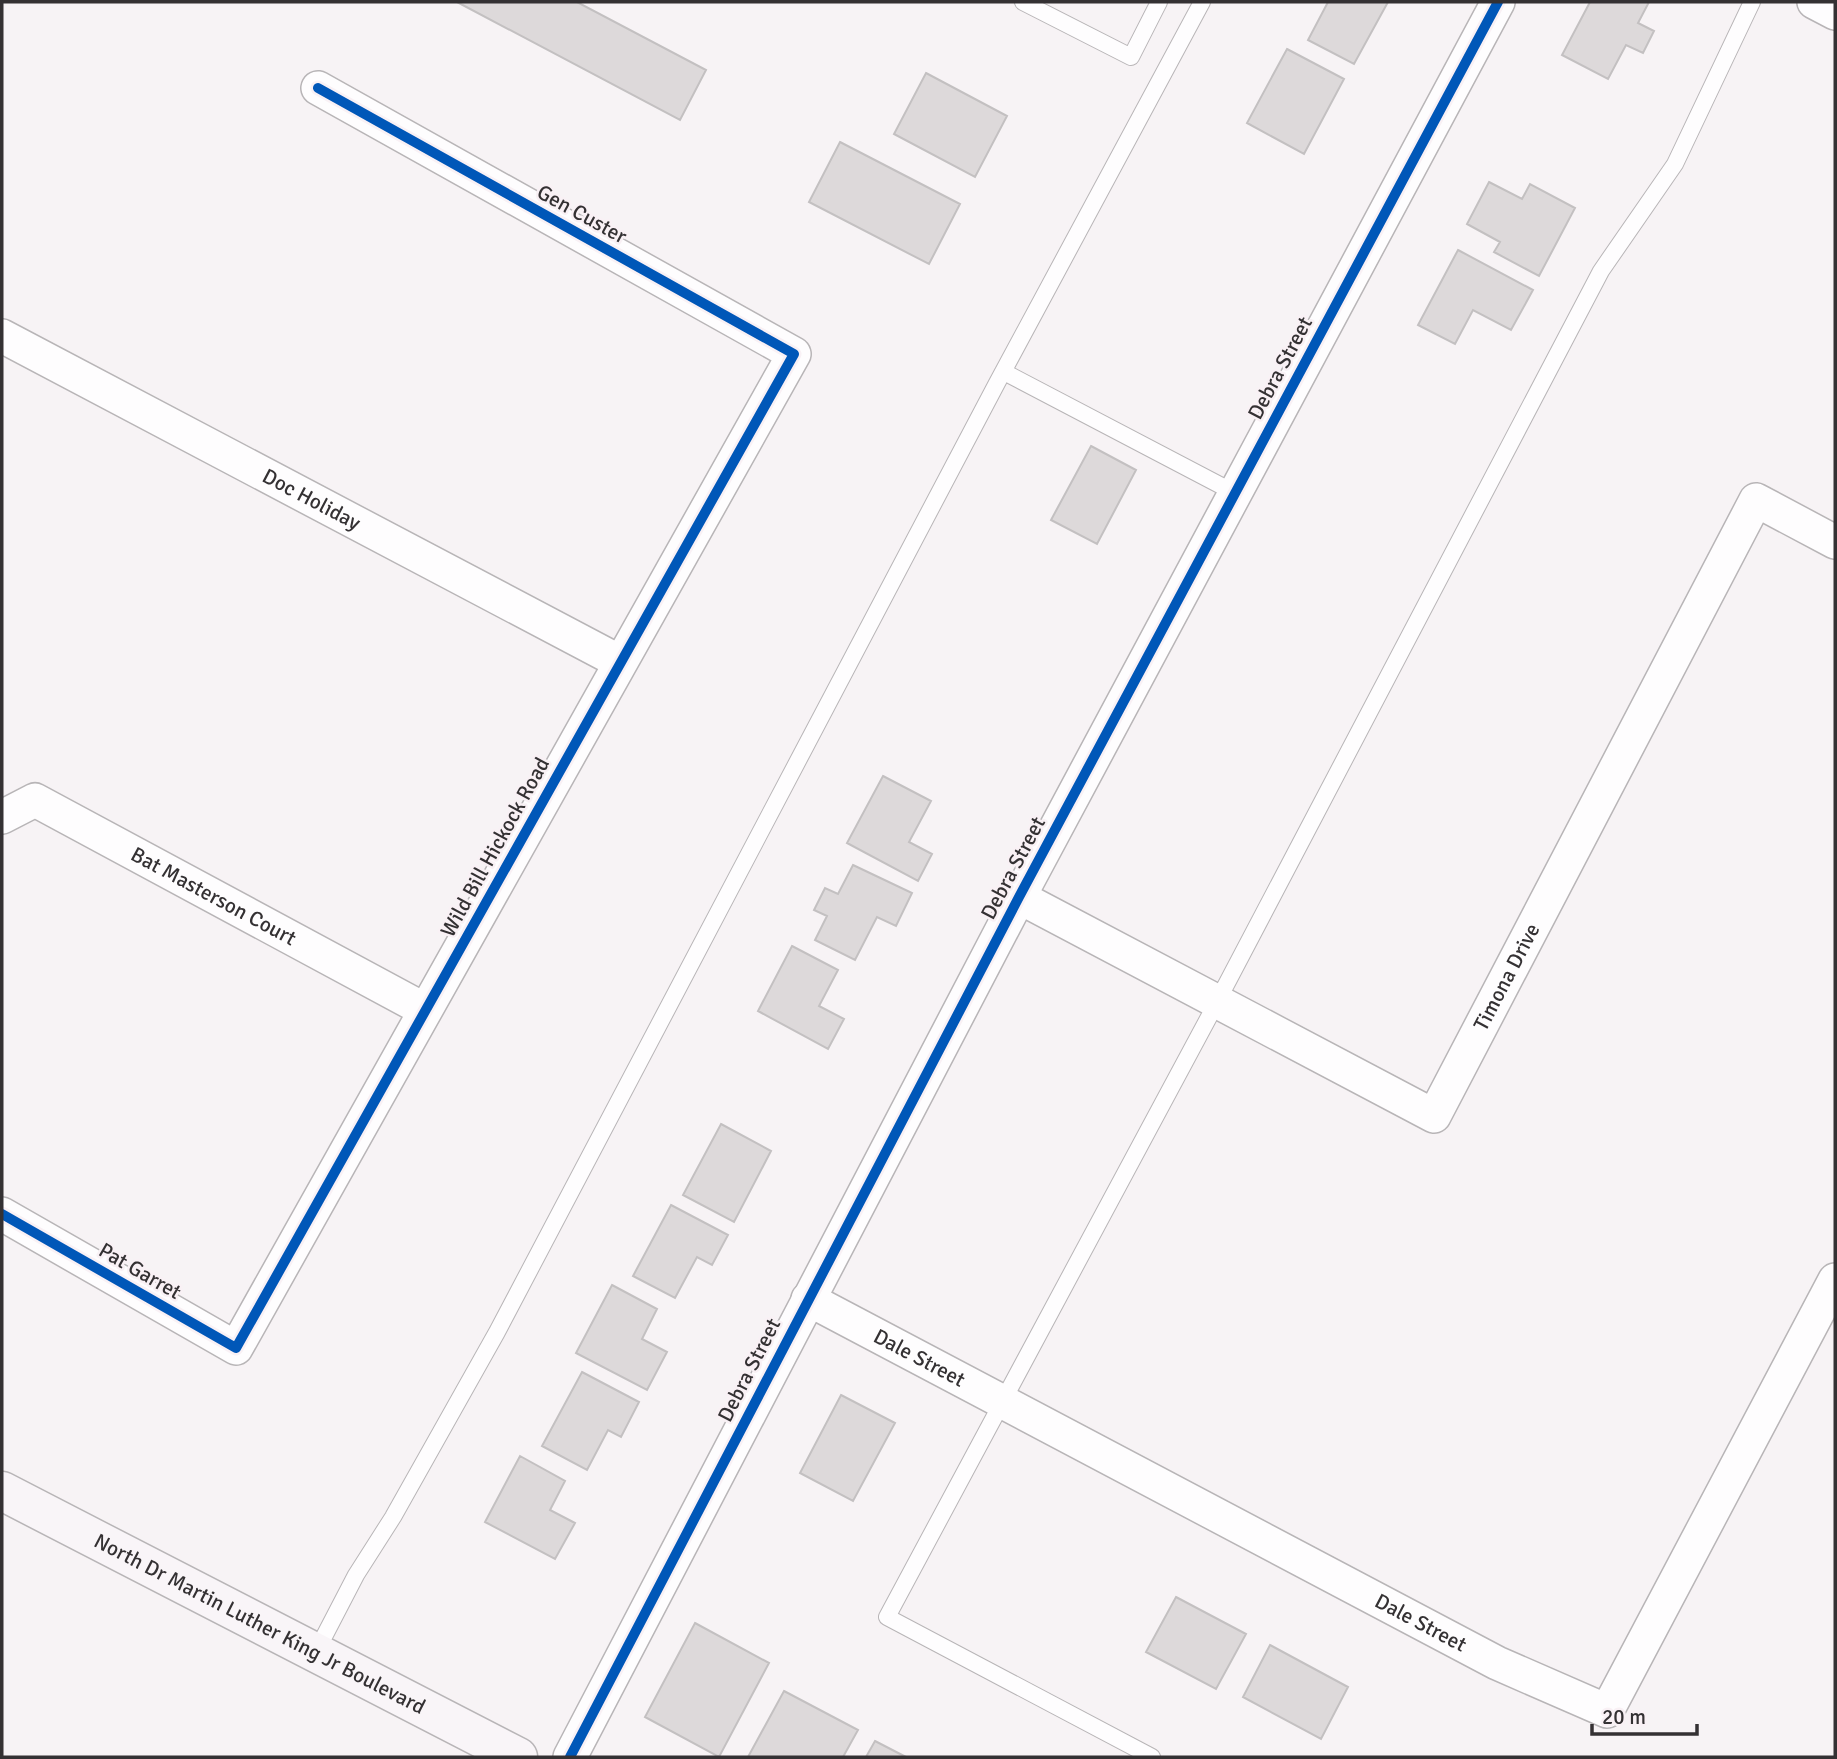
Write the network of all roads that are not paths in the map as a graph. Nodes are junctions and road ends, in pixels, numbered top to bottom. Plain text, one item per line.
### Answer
1 (1023, 2) edge
2 (1159, 2) edge
3 (1202, 2) edge
4 (1498, 2) edge
5 (1752, 2) edge
6 (1814, 2) edge
7 (1835, 13) edge
8 (318, 88) dead end
9 (2, 335) edge
10 (1004, 372) junction
11 (775, 387) joint
12 (1235, 493) junction
13 (1835, 542) edge
14 (620, 662) junction
15 (2, 817) edge
16 (1018, 897) junction
17 (1217, 1002) junction
18 (425, 1010) junction
19 (2, 1214) edge
20 (1835, 1280) edge
21 (808, 1299) junction
22 (248, 1325) joint
23 (1004, 1403) junction
24 (2, 1491) edge
25 (316, 1653) junction
26 (518, 1757) edge
27 (570, 1757) edge
28 (1152, 1757) edge

1 - 2 lane
3 - 10 lane
4 - 12 street, Debra Street
5 - 17 lane
6 - 7 street
8 - 11 street, Gen Custer
9 - 14 street, Doc Holiday
10 - 12 lane
10 - 25 lane
11 - 14 street, Wild Bill Hickock Road
12 - 16 street, Debra Street
13 - 17 street, Timona Drive
14 - 18 street, Wild Bill Hickock Road
15 - 18 street, Bat Masterson Court
16 - 17 street, Timona Drive
16 - 21 street, Debra Street
17 - 23 lane
18 - 22 street, Wild Bill Hickock Road
19 - 22 street, Pat Garret
20 - 23 street, Dale Street
21 - 23 street, Dale Street
21 - 27 street, Debra Street
23 - 28 lane
24 - 25 street, North Dr Martin Luther King Jr Boulevard
25 - 26 street, North Dr Martin Luther King Jr Boulevard

